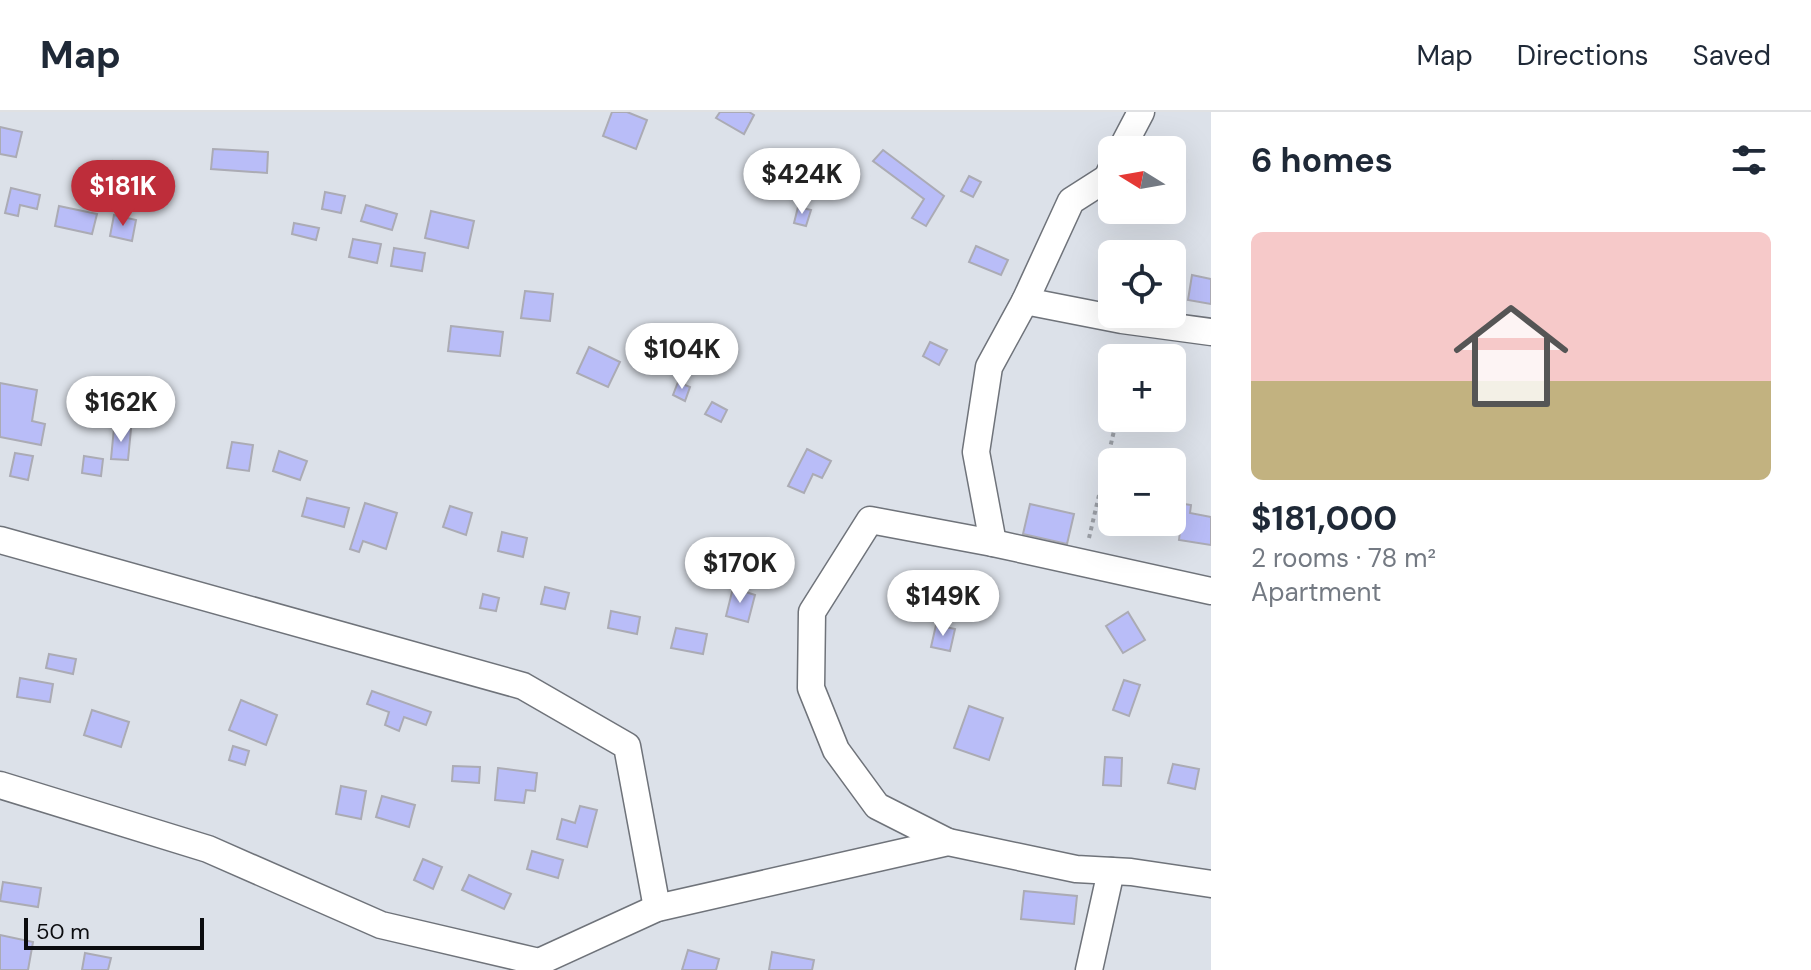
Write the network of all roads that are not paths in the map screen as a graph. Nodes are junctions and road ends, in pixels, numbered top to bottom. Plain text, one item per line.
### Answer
1 (1141, 112) edge
2 (1128, 136) edge
3 (1098, 184) edge
4 (1025, 301) junction
5 (1211, 332) edge
6 (0, 540) edge
7 (993, 543) junction
8 (1211, 591) edge
9 (0, 785) edge
10 (948, 842) junction
11 (1111, 871) junction
12 (1211, 884) edge
13 (657, 908) junction
14 (1089, 970) edge

1 - 2 street
3 - 4 street
4 - 5 street
4 - 7 street
6 - 13 street
7 - 8 street
7 - 10 street
9 - 13 street
10 - 11 street
10 - 13 street
11 - 12 street
11 - 14 street

